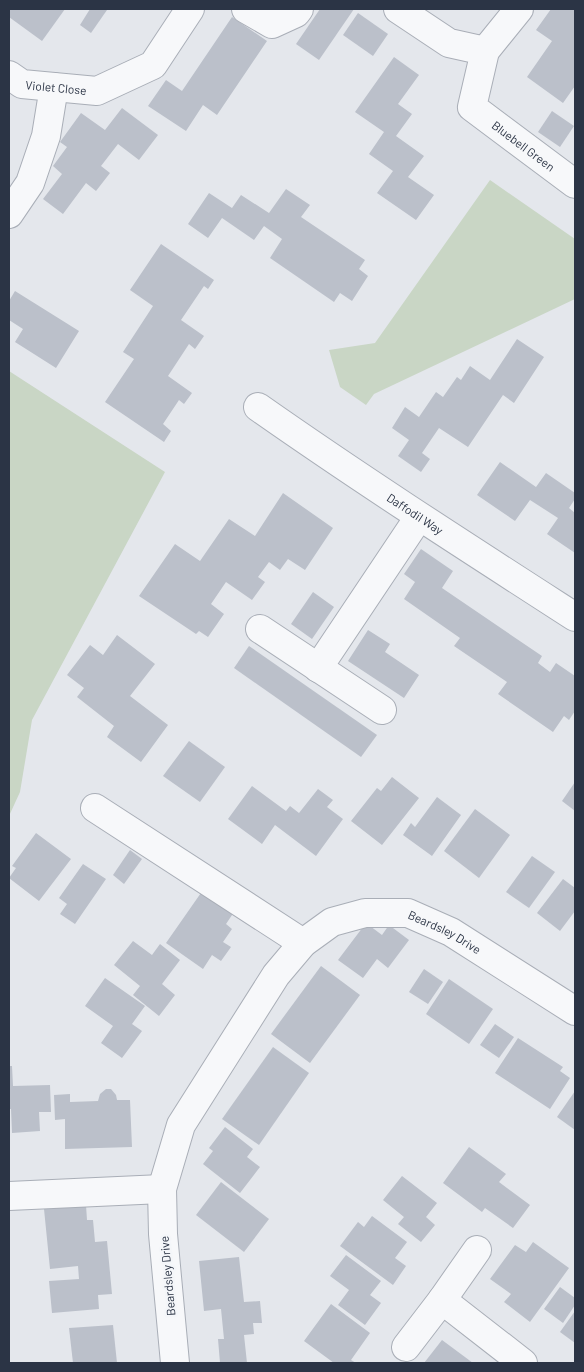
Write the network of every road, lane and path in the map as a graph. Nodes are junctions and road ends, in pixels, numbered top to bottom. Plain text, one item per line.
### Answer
1 (190, 9) edge
2 (246, 9) edge
3 (299, 9) edge
4 (398, 9) edge
5 (519, 9) edge
6 (485, 51) junction
7 (9, 75) edge
8 (54, 87) junction
9 (575, 184) edge
10 (9, 214) edge
11 (258, 407) dead end
12 (419, 517) junction
13 (575, 617) edge
14 (260, 629) dead end
15 (318, 668) junction
16 (382, 710) dead end
17 (95, 808) dead end
18 (304, 943) junction
19 (575, 1011) edge
20 (162, 1189) junction
21 (9, 1196) edge
22 (477, 1250) dead end
23 (442, 1300) junction
24 (406, 1348) dead end
25 (175, 1363) edge
26 (523, 1363) edge

1 - 8 street, Violet Close
2 - 3 street
4 - 6 street
5 - 6 street
6 - 9 street, Bluebell Green
7 - 8 street, Violet Close
8 - 10 street
11 - 12 street, Daffodil Way
12 - 13 street, Daffodil Way
12 - 15 street
14 - 15 street
15 - 16 street
17 - 18 street
18 - 19 street, Beardsley Drive
18 - 20 street, Beardsley Drive
20 - 21 street
20 - 25 street, Beardsley Drive
22 - 23 street
23 - 24 street
23 - 26 street

